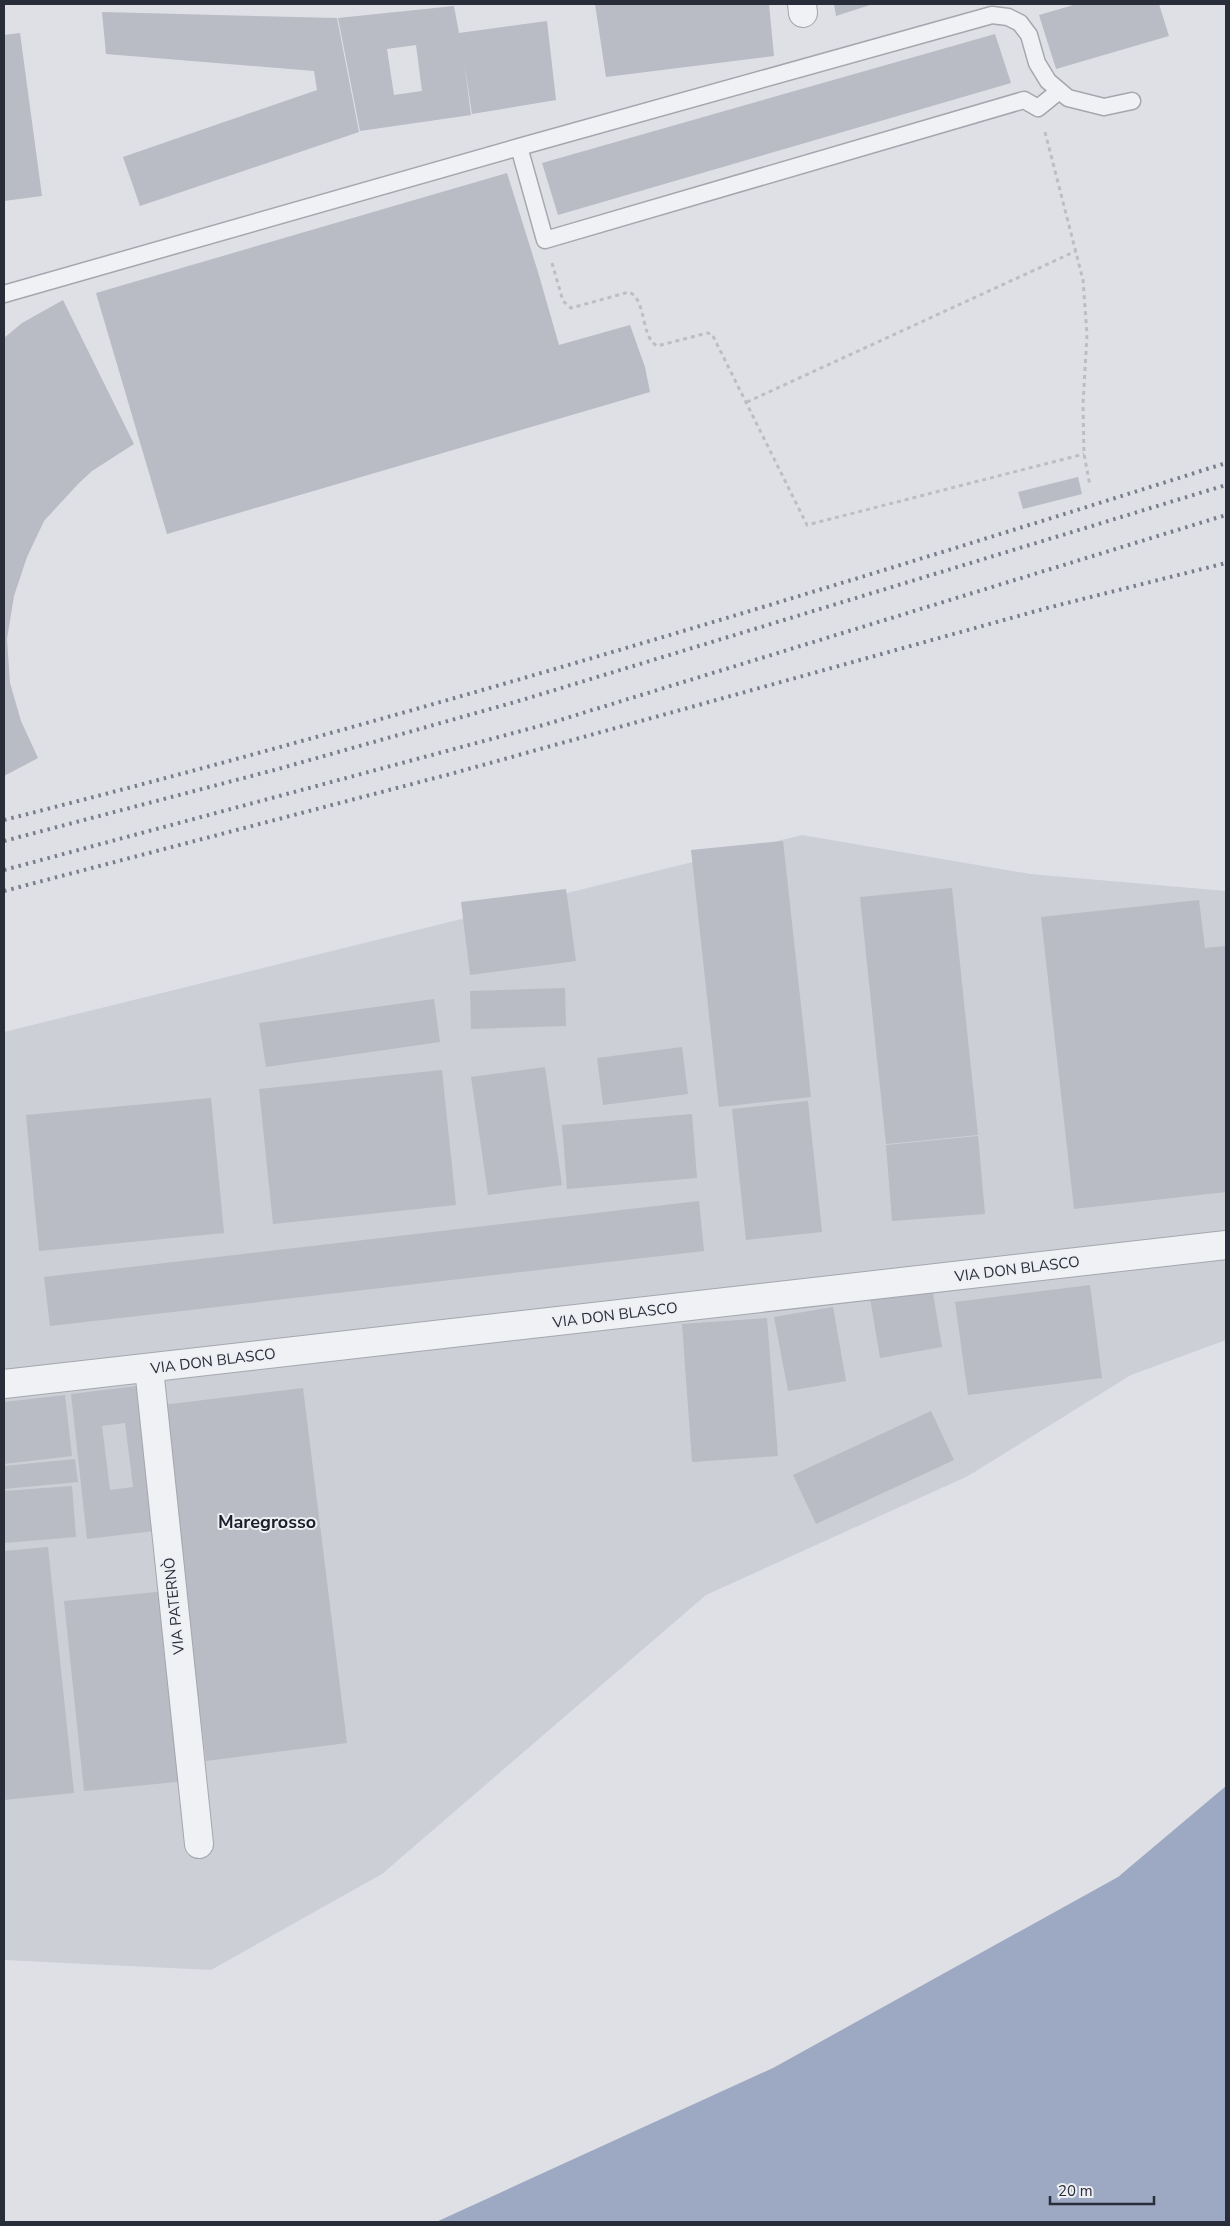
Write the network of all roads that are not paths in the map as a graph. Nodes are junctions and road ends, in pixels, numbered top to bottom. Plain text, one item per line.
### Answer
1 (1059, 90) junction
2 (1132, 101) dead end
3 (519, 146) junction
4 (4, 294) edge
5 (1226, 1245) edge
6 (149, 1368) junction
7 (4, 1384) edge
8 (199, 1844) dead end

1 - 2 lane
1 - 3 lane
1 - 3 lane
3 - 4 lane
5 - 6 street, VIA DON BLASCO
6 - 7 street, VIA DON BLASCO
6 - 8 street, VIA PATERNÒ

